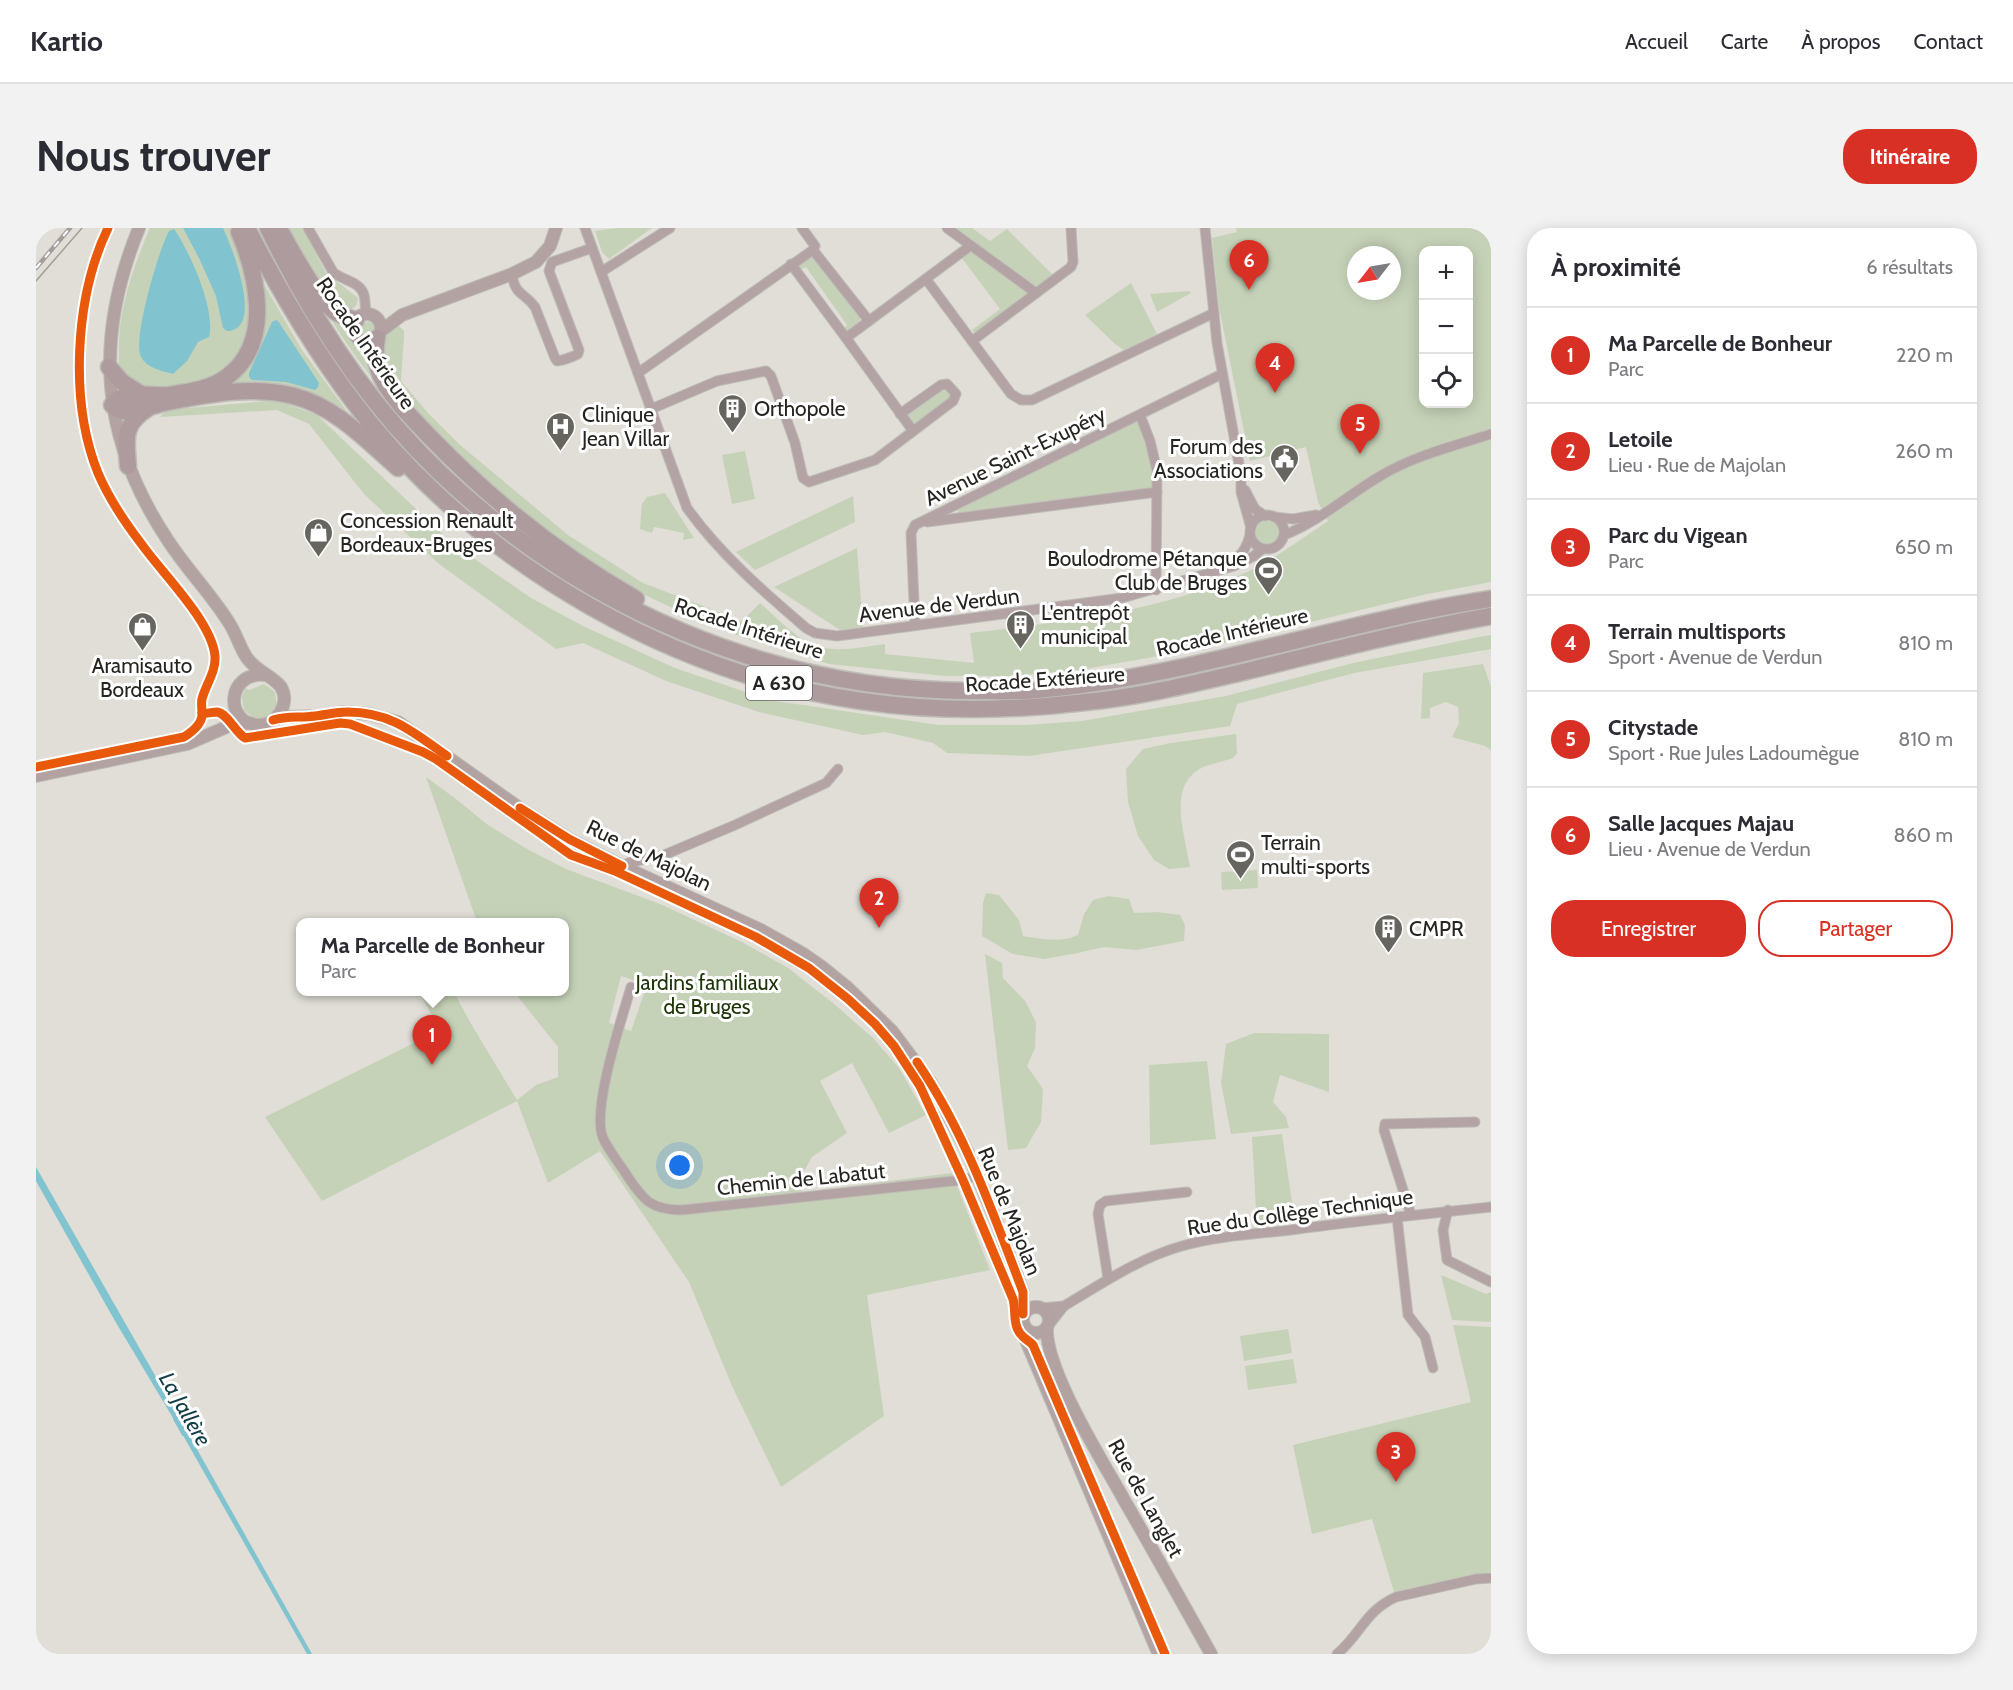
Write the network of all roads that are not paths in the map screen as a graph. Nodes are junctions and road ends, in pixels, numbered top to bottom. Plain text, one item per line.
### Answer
1 (140, 228) edge
2 (237, 228) edge
3 (248, 228) edge
4 (268, 228) edge
5 (279, 228) edge
6 (308, 228) edge
7 (556, 228) edge
8 (585, 228) edge
9 (670, 228) edge
10 (802, 228) edge
11 (947, 228) edge
12 (1071, 228) edge
13 (1205, 228) edge
14 (970, 246) junction
15 (592, 248) junction
16 (813, 249) junction
17 (791, 264) junction
18 (602, 272) junction
19 (512, 274) junction
20 (926, 279) junction
21 (1036, 293) junction
22 (1214, 313) junction
23 (402, 315) junction
24 (366, 317) junction
25 (869, 321) junction
26 (379, 335) junction
27 (846, 338) junction
28 (972, 341) junction
29 (109, 367) junction
30 (638, 373) junction
31 (1222, 374) junction
32 (146, 400) junction
33 (112, 405) junction
34 (651, 409) junction
35 (900, 414) junction
36 (1140, 415) junction
37 (914, 431) junction
38 (1491, 434) edge
39 (128, 466) junction
40 (1241, 480) junction
41 (1157, 492) junction
42 (1324, 512) junction
43 (1270, 516) junction
44 (919, 523) junction
45 (1250, 531) junction
46 (1284, 535) junction
47 (491, 540) junction
48 (1262, 549) junction
49 (1221, 569) junction
50 (1156, 590) junction
51 (1491, 599) edge
52 (1491, 616) edge
53 (915, 625) junction
54 (739, 653) junction
55 (246, 657) junction
56 (264, 675) junction
57 (237, 690) junction
58 (283, 692) junction
59 (308, 717) junction
60 (273, 720) junction
61 (250, 723) junction
62 (210, 734) junction
63 (838, 769) dead end
64 (36, 776) edge
65 (626, 868) junction
66 (632, 987) dead end
67 (1475, 1122) dead end
68 (977, 1176) junction
69 (1187, 1192) dead end
70 (1491, 1207) edge
71 (1448, 1210) junction
72 (1411, 1215) junction
73 (1397, 1217) junction
74 (1108, 1278) junction
75 (1491, 1282) edge
76 (1023, 1292) junction
77 (1064, 1306) junction
78 (1040, 1307) junction
79 (1023, 1317) junction
80 (1048, 1326) junction
81 (1029, 1332) junction
82 (1052, 1360) junction
83 (1433, 1368) dead end
84 (1491, 1578) edge
85 (1157, 1654) edge
86 (1210, 1654) edge
87 (1337, 1654) edge

1 - 29 street
2 - 32 highway
3 - 47 highway, Rocade Extérieure / A 630
4 - 54 highway, Rocade Intérieure / A 630
5 - 24 highway
6 - 24 street
7 - 19 street
8 - 15 street
9 - 18 street
10 - 16 street
11 - 14 street
12 - 21 street
13 - 22 street
14 - 20 street
14 - 21 street
15 - 18 street
15 - 19 street
16 - 17 street
16 - 25 street
17 - 27 street
17 - 30 street
18 - 30 street
19 - 23 street
20 - 25 street
20 - 28 street
21 - 28 street
22 - 28 street
22 - 31 street
23 - 24 street
23 - 26 street
24 - 26 street
24 - 26 street
25 - 27 street
26 - 54 highway
27 - 35 street
29 - 32 highway
29 - 33 street
30 - 34 street
31 - 36 street, Avenue Saint-Exupéry
31 - 40 street
32 - 33 highway
32 - 39 highway
32 - 47 highway
33 - 39 street
34 - 37 street
34 - 53 street, Avenue de Verdun
35 - 37 street
35 - 37 street
36 - 41 street
36 - 44 street, Avenue Saint-Exupéry
38 - 42 street
39 - 55 street
40 - 43 street
40 - 45 street
41 - 44 street
41 - 50 street
42 - 43 street
42 - 46 street
43 - 45 street
43 - 46 street
44 - 53 street, Avenue Saint-Exupéry
45 - 48 street
45 - 49 street, Avenue de Verdun
46 - 48 street
47 - 52 highway, Rocade Extérieure / A 630
48 - 49 street, Avenue de Verdun
49 - 50 street, Avenue de Verdun
50 - 53 street, Avenue de Verdun
51 - 54 highway, Rocade Intérieure / A 630
55 - 56 street
55 - 57 street
56 - 57 street
56 - 58 street
57 - 61 street
57 - 62 street
58 - 59 street
58 - 60 street
59 - 60 street, Rue de Majolan
59 - 65 street, Rue de Majolan
60 - 61 street
61 - 62 street
62 - 64 street
63 - 65 street
65 - 68 street, Rue de Majolan
66 - 68 street, Chemin de Labatut
67 - 72 street
68 - 76 street, Rue de Majolan
69 - 74 street
70 - 71 street, Rue du Collège Technique
71 - 72 street, Rue du Collège Technique
71 - 75 street
72 - 73 street, Rue du Collège Technique
73 - 74 street, Rue du Collège Technique
73 - 83 street
74 - 77 street, Rue du Collège Technique
76 - 78 street, Rue de Majolan
76 - 79 street, Rue de Majolan
77 - 78 street, Rue du Collège Technique
77 - 80 street, Rue du Collège Technique
78 - 79 street
78 - 80 street
79 - 81 street
80 - 81 street
80 - 82 street, Rue de Langlet
81 - 82 street, Rue de Langlet
81 - 85 street
82 - 86 street, Rue de Langlet
84 - 87 street

